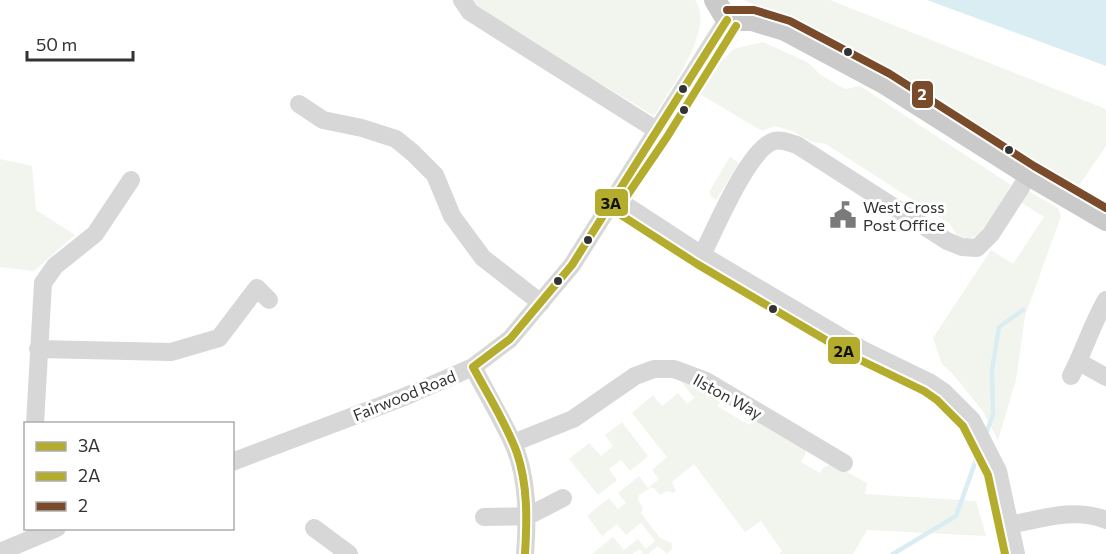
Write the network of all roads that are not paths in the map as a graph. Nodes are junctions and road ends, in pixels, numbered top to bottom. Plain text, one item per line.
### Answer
1 (462, 0) edge
2 (715, 0) edge
3 (727, 20) junction
4 (299, 104) dead end
5 (658, 131) junction
6 (1029, 175) junction
7 (132, 180) dead end
8 (613, 197) junction
9 (1106, 219) edge
10 (702, 255) junction
11 (269, 300) dead end
12 (1106, 301) edge
13 (541, 303) junction
14 (38, 349) junction
15 (473, 367) junction
16 (1106, 377) edge
17 (35, 422) edge
18 (513, 442) junction
19 (234, 461) edge
20 (844, 463) dead end
21 (563, 498) dead end
22 (528, 516) junction
23 (484, 517) dead end
24 (1106, 520) edge
25 (1010, 525) junction
26 (314, 528) dead end
27 (47, 530) edge
28 (0, 552) edge
29 (349, 554) edge
30 (525, 554) edge
31 (1016, 554) edge

1 - 5 street
2 - 3 main road
3 - 5 street, Fairwood Road
3 - 6 main road
4 - 13 street
5 - 8 street, Fairwood Road
6 - 9 main road
6 - 10 street
7 - 14 street
8 - 10 street
8 - 13 street, Fairwood Road
10 - 25 street
11 - 14 street
12 - 16 street
13 - 15 street, Fairwood Road
14 - 17 street
15 - 18 street
15 - 19 street, Fairwood Road
18 - 20 street, Ilston Way
18 - 22 street
21 - 22 street
22 - 23 street
22 - 30 street
24 - 25 street
25 - 31 street
26 - 29 street
27 - 28 street

